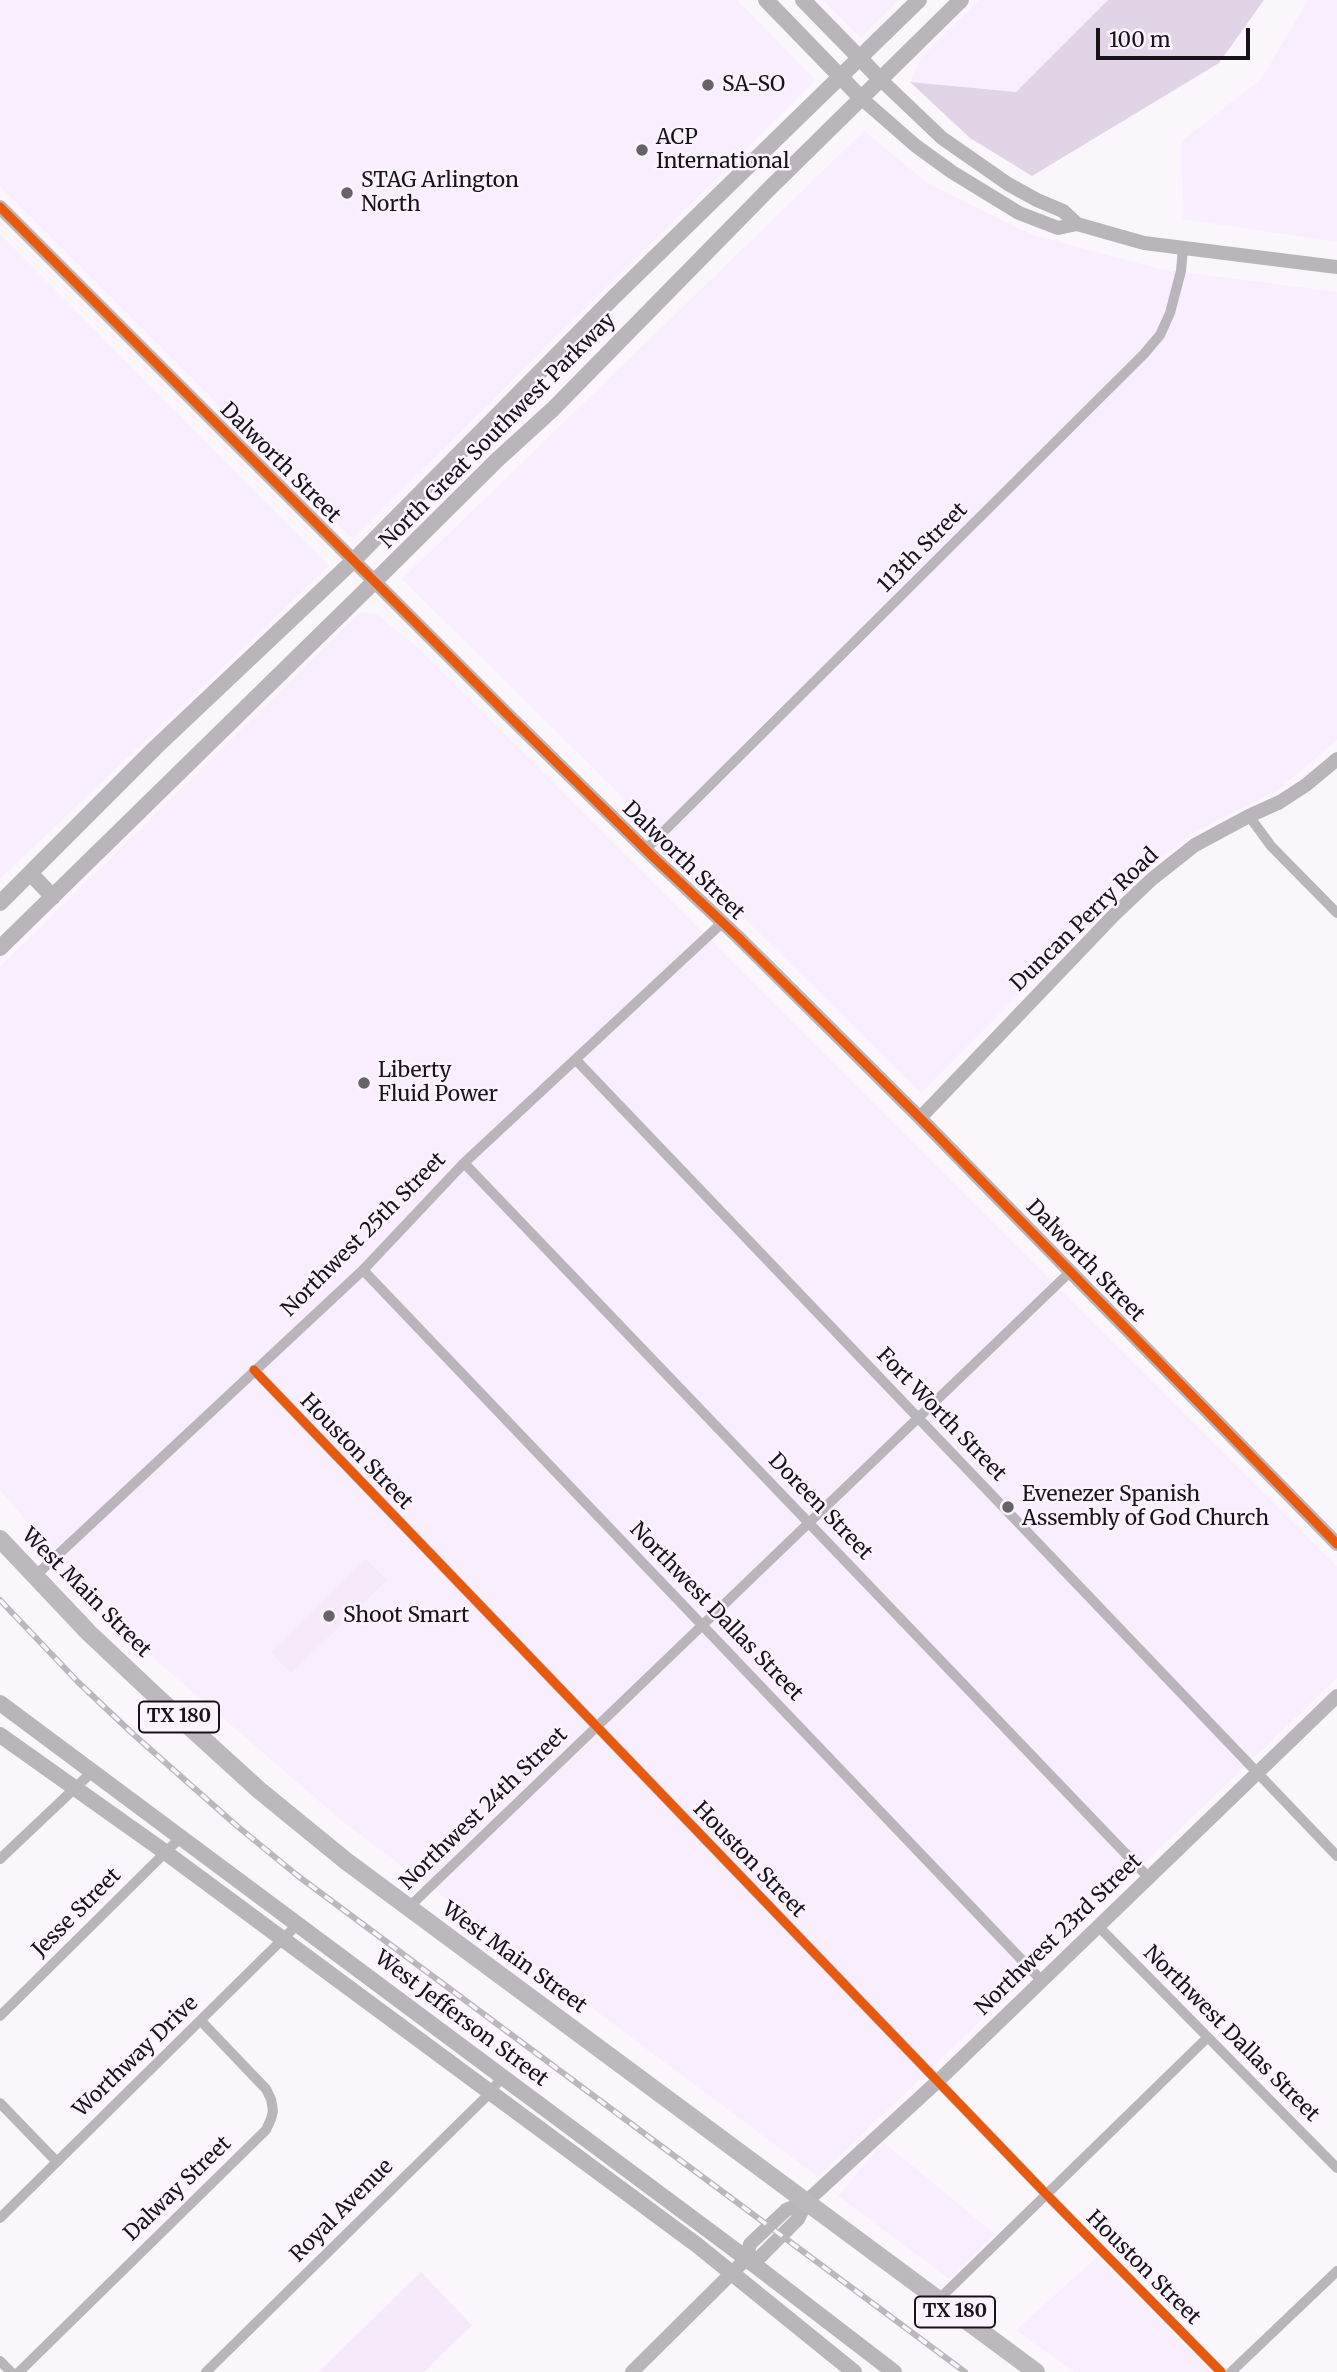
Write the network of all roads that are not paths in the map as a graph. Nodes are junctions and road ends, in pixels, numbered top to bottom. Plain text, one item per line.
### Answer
1 (766, 0) edge
2 (803, 0) edge
3 (919, 0) edge
4 (961, 0) edge
5 (860, 59) junction
6 (841, 77) junction
7 (881, 80) junction
8 (861, 98) junction
9 (0, 207) edge
10 (1077, 225) junction
11 (1183, 248) junction
12 (1337, 267) edge
13 (353, 561) junction
14 (374, 582) junction
15 (1337, 759) edge
16 (1248, 816) junction
17 (645, 850) junction
18 (30, 873) junction
19 (53, 897) junction
20 (0, 902) edge
21 (1337, 913) edge
22 (723, 922) junction
23 (0, 948) edge
24 (576, 1060) junction
25 (920, 1118) junction
26 (464, 1163) junction
27 (363, 1270) junction
28 (1071, 1271) junction
29 (254, 1370) junction
30 (918, 1418) junction
31 (809, 1523) junction
32 (0, 1539) edge
33 (1337, 1544) edge
34 (34, 1577) junction
35 (702, 1626) junction
36 (1337, 1696) edge
37 (0, 1703) edge
38 (598, 1728) junction
39 (0, 1735) edge
40 (51, 1740) junction
41 (35, 1760) junction
42 (93, 1771) junction
43 (1257, 1774) junction
44 (75, 1788) junction
45 (181, 1837) junction
46 (165, 1852) junction
47 (1337, 1856) edge
48 (0, 1859) edge
49 (1148, 1877) junction
50 (408, 1908) junction
51 (298, 1924) junction
52 (1098, 1926) junction
53 (283, 1939) junction
54 (1042, 1980) junction
55 (0, 2016) edge
56 (201, 2021) junction
57 (1208, 2038) junction
58 (502, 2076) junction
59 (938, 2081) junction
60 (491, 2092) junction
61 (0, 2103) edge
62 (57, 2162) junction
63 (618, 2163) junction
64 (1337, 2168) edge
65 (607, 2180) junction
66 (1047, 2196) junction
67 (807, 2201) junction
68 (0, 2218) edge
69 (746, 2259) junction
70 (1337, 2272) edge
71 (730, 2274) junction
72 (938, 2300) junction
73 (0, 2361) edge
74 (11, 2372) edge
75 (19, 2372) edge
76 (206, 2372) edge
77 (632, 2372) edge
78 (854, 2372) edge
79 (894, 2372) edge
80 (1036, 2372) edge
81 (1222, 2372) edge
82 (1231, 2372) edge

1 - 6 main road
2 - 5 main road
3 - 5 main road, North Great Southwest Parkway
4 - 7 main road, North Great Southwest Parkway
5 - 6 main road, North Great Southwest Parkway
5 - 7 main road
6 - 8 main road
6 - 13 main road, North Great Southwest Parkway
7 - 8 main road, North Great Southwest Parkway
7 - 10 street
8 - 10 street
8 - 14 main road, North Great Southwest Parkway
9 - 13 street, Dalworth Street
10 - 11 street
11 - 12 street
11 - 17 street, 113th Street
13 - 14 street, Dalworth Street
13 - 18 main road, North Great Southwest Parkway
14 - 17 street, Dalworth Street
14 - 19 main road, North Great Southwest Parkway
15 - 16 street, Duncan Perry Road
16 - 21 street
16 - 25 street, Duncan Perry Road
17 - 22 street, Dalworth Street
18 - 19 main road
18 - 20 main road, North Great Southwest Parkway
19 - 23 main road, North Great Southwest Parkway
22 - 24 street, Northwest 25th Street
22 - 25 street, Dalworth Street
24 - 26 street, Northwest 25th Street
24 - 30 street, Fort Worth Street
25 - 28 street, Dalworth Street
26 - 27 street, Northwest 25th Street
26 - 31 street, Doreen Street
27 - 29 street, Northwest 25th Street
27 - 35 street, Northwest Dallas Street
28 - 30 street, Northwest 24th Street
28 - 33 street, Dalworth Street
29 - 34 street, Northwest 25th Street
29 - 38 street, Houston Street
30 - 31 street, Northwest 24th Street
30 - 43 street, Fort Worth Street
31 - 35 street, Northwest 24th Street
31 - 49 street, Doreen Street
32 - 34 main road, West Main Street / TX 180
34 - 50 main road, West Main Street / TX 180
35 - 38 street, Northwest 24th Street
35 - 54 street, Northwest Dallas Street
36 - 43 street, Northwest 23rd Street
37 - 40 main road, West Jefferson Street
38 - 50 street, Northwest 24th Street
38 - 59 street, Houston Street
39 - 41 main road, West Jefferson Street
40 - 41 main road
40 - 42 main road, West Jefferson Street
41 - 44 main road, West Jefferson Street
42 - 44 street
42 - 45 main road, West Jefferson Street
43 - 47 street, Fort Worth Street
43 - 49 street, Northwest 23rd Street
44 - 46 main road, West Jefferson Street
44 - 48 street
45 - 46 street, Jesse Street
45 - 51 main road, West Jefferson Street
46 - 53 main road, West Jefferson Street
46 - 55 street, Jesse Street
49 - 52 street, Northwest 23rd Street
50 - 67 main road, West Main Street / TX 180
51 - 53 street, Worthway Drive
51 - 58 main road, West Jefferson Street
52 - 54 street, Northwest 23rd Street
52 - 57 street, Northwest Dallas Street
53 - 56 street, Worthway Drive
53 - 60 main road, West Jefferson Street
54 - 59 street, Northwest 23rd Street
56 - 62 street, Worthway Drive
56 - 75 street, Dalway Street
57 - 64 street, Northwest Dallas Street
57 - 66 street
58 - 60 street, Royal Avenue
58 - 63 main road, West Jefferson Street
59 - 66 street, Houston Street
59 - 67 street, Northwest 23rd Street
60 - 65 main road, West Jefferson Street
60 - 76 street, Royal Avenue
61 - 62 street
62 - 68 street, Worthway Drive
63 - 65 main road
63 - 69 main road, West Jefferson Street
65 - 71 main road, West Jefferson Street
66 - 72 street
66 - 81 street, Houston Street
67 - 69 street, Northwest 23rd Street
67 - 72 main road, West Main Street / TX 180
69 - 71 street, Northwest 23rd Street
69 - 79 main road, West Jefferson Street
70 - 82 street
71 - 77 street, Northwest 23rd Street
71 - 78 main road, West Jefferson Street
72 - 80 main road, West Main Street / TX 180
73 - 74 street

